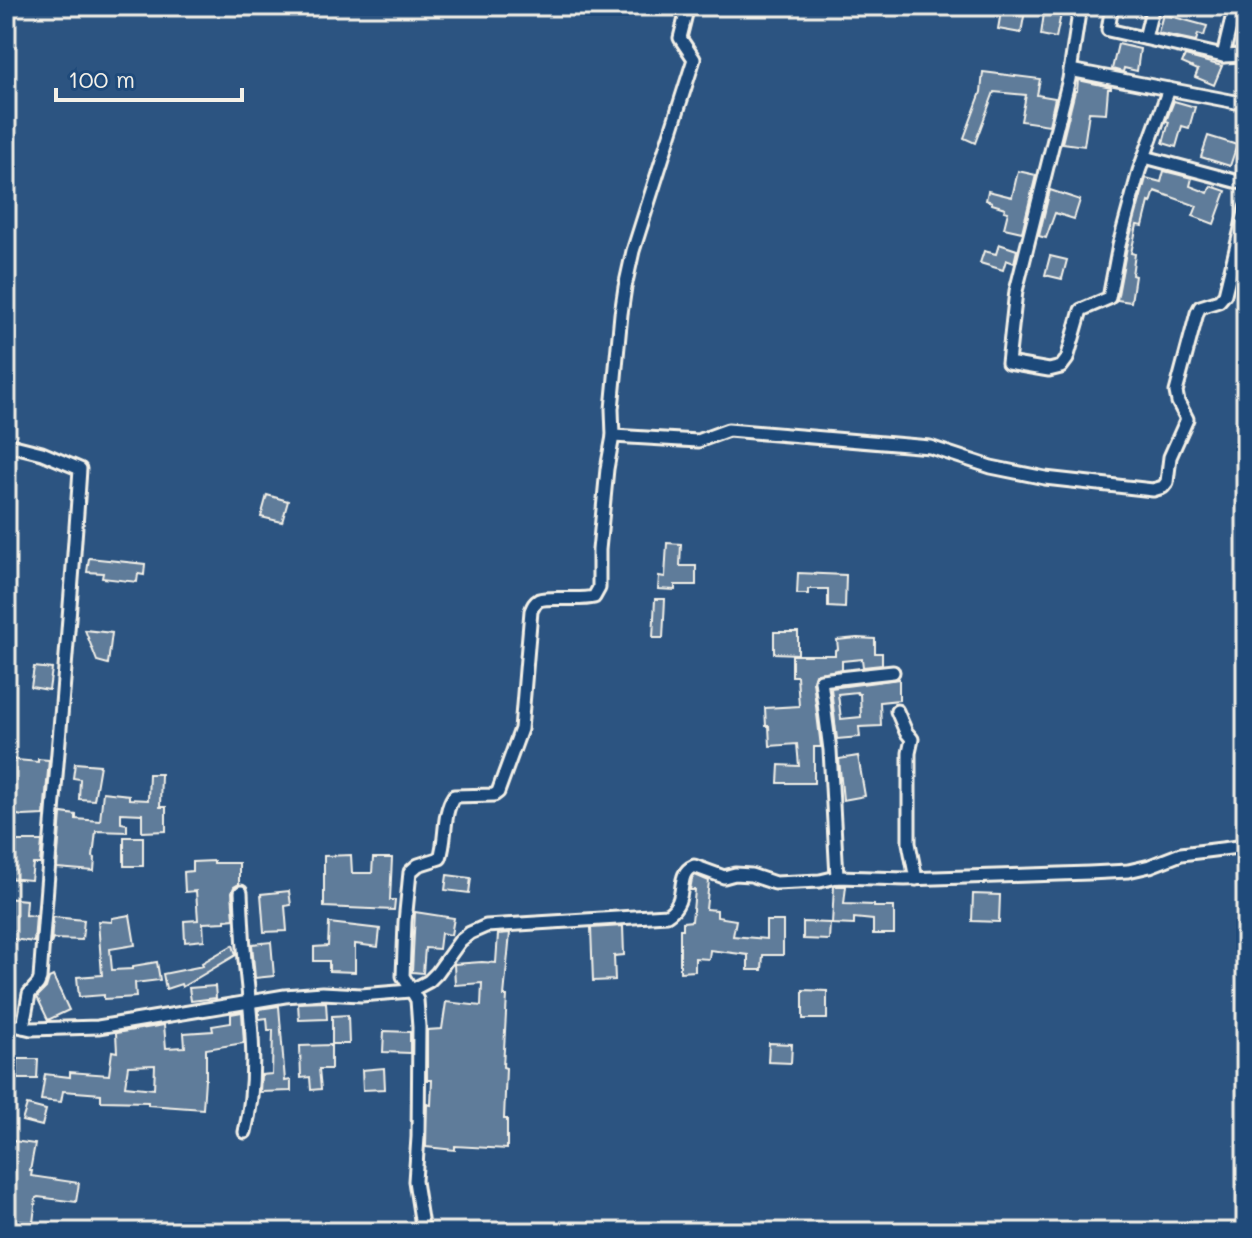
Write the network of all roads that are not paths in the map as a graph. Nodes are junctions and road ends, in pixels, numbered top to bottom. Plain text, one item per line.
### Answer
1 (688, 6) edge
2 (1080, 6) edge
3 (1112, 6) edge
4 (1153, 6) edge
5 (1235, 6) edge
6 (1145, 38) junction
7 (1246, 55) edge
8 (1223, 56) junction
9 (1070, 70) junction
10 (1169, 89) junction
11 (1246, 104) edge
12 (1145, 157) junction
13 (1246, 184) edge
14 (1246, 208) edge
15 (613, 436) junction
16 (6, 444) edge
17 (893, 672) dead end
18 (897, 711) dead end
19 (1246, 846) edge
20 (837, 877) junction
21 (916, 879) junction
22 (241, 892) dead end
23 (410, 991) junction
24 (250, 1002) junction
25 (6, 1023) edge
26 (23, 1027) junction
27 (245, 1132) dead end
28 (423, 1232) edge

1 - 15 street
2 - 9 street
3 - 6 street
4 - 6 street
5 - 8 street
6 - 8 street
7 - 8 street
9 - 10 street
9 - 12 street
10 - 11 street
10 - 12 street
12 - 13 street
14 - 15 street
15 - 23 street
16 - 26 street
17 - 20 street
18 - 21 street
19 - 21 street
20 - 21 street
20 - 23 street
22 - 24 street
23 - 24 street
23 - 28 street
24 - 26 street
24 - 27 street
25 - 26 street

